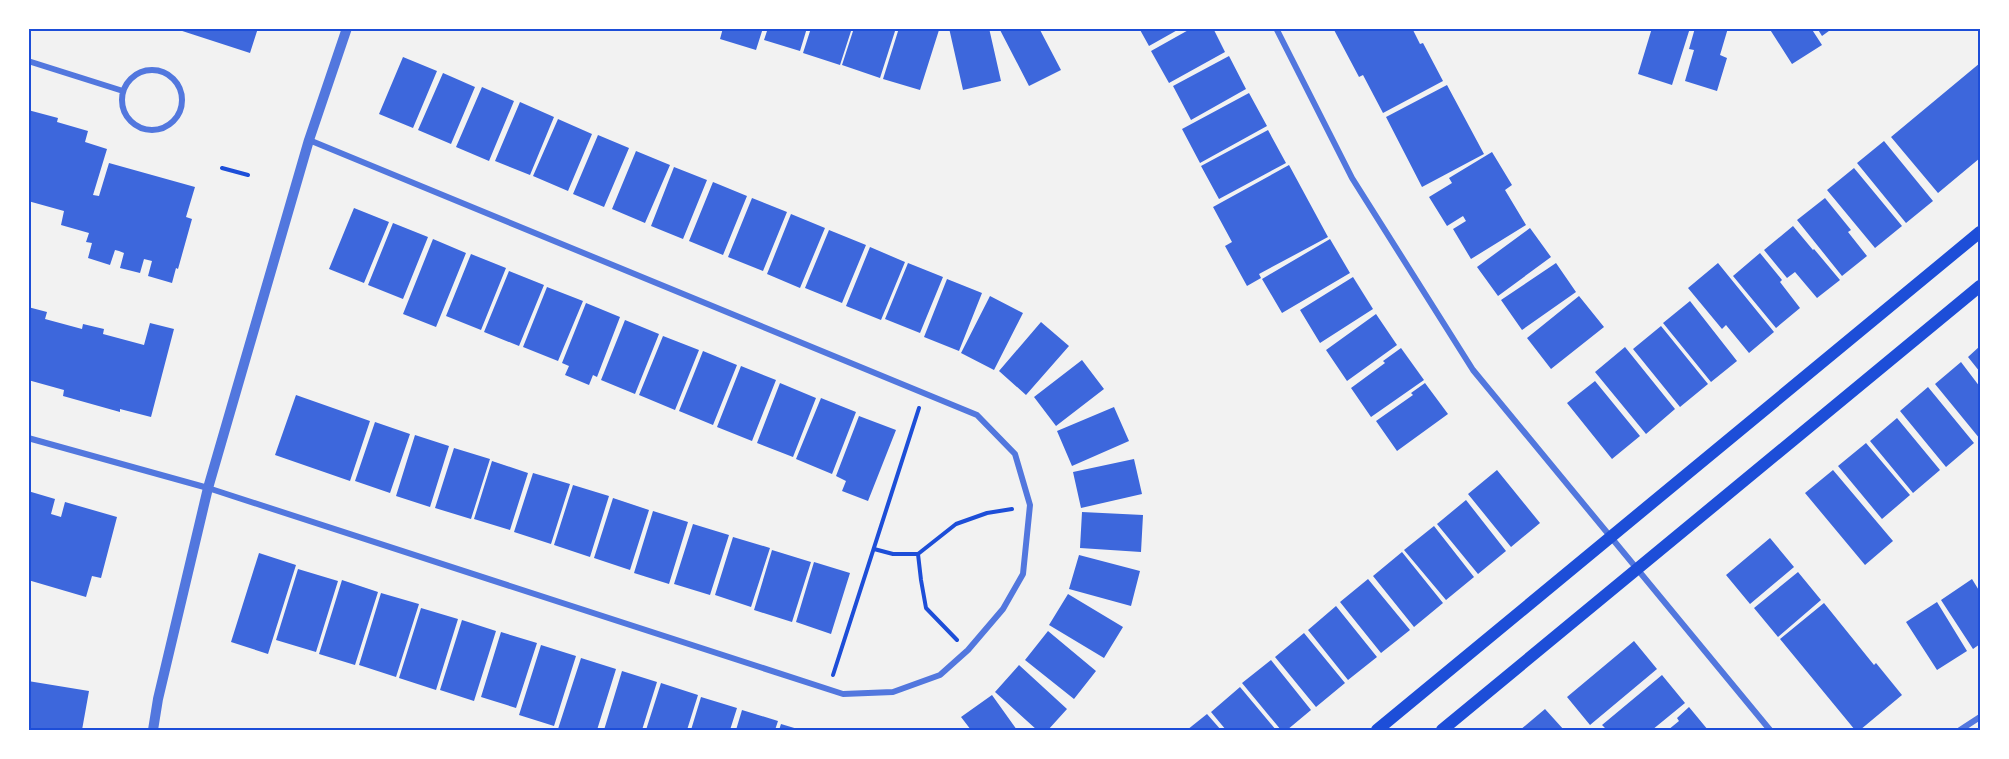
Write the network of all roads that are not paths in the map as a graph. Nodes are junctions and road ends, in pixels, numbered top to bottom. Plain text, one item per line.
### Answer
1 (347, 28) edge
2 (1276, 28) edge
3 (28, 61) edge
4 (123, 91) junction
5 (309, 140) junction
6 (1980, 232) edge
7 (1980, 286) edge
8 (28, 438) edge
9 (208, 489) junction
10 (1611, 538) junction
11 (1638, 570) junction
12 (1980, 717) edge
13 (153, 730) edge
14 (1377, 730) edge
15 (1442, 730) edge
16 (1770, 730) edge
17 (1960, 730) edge

1 - 5 street
2 - 10 street
3 - 4 street
4 - 4 street
5 - 9 street
5 - 9 street
6 - 10 main road
7 - 11 main road
8 - 9 street
9 - 13 street
10 - 11 street
10 - 14 main road
11 - 15 main road
11 - 16 street
12 - 17 street

